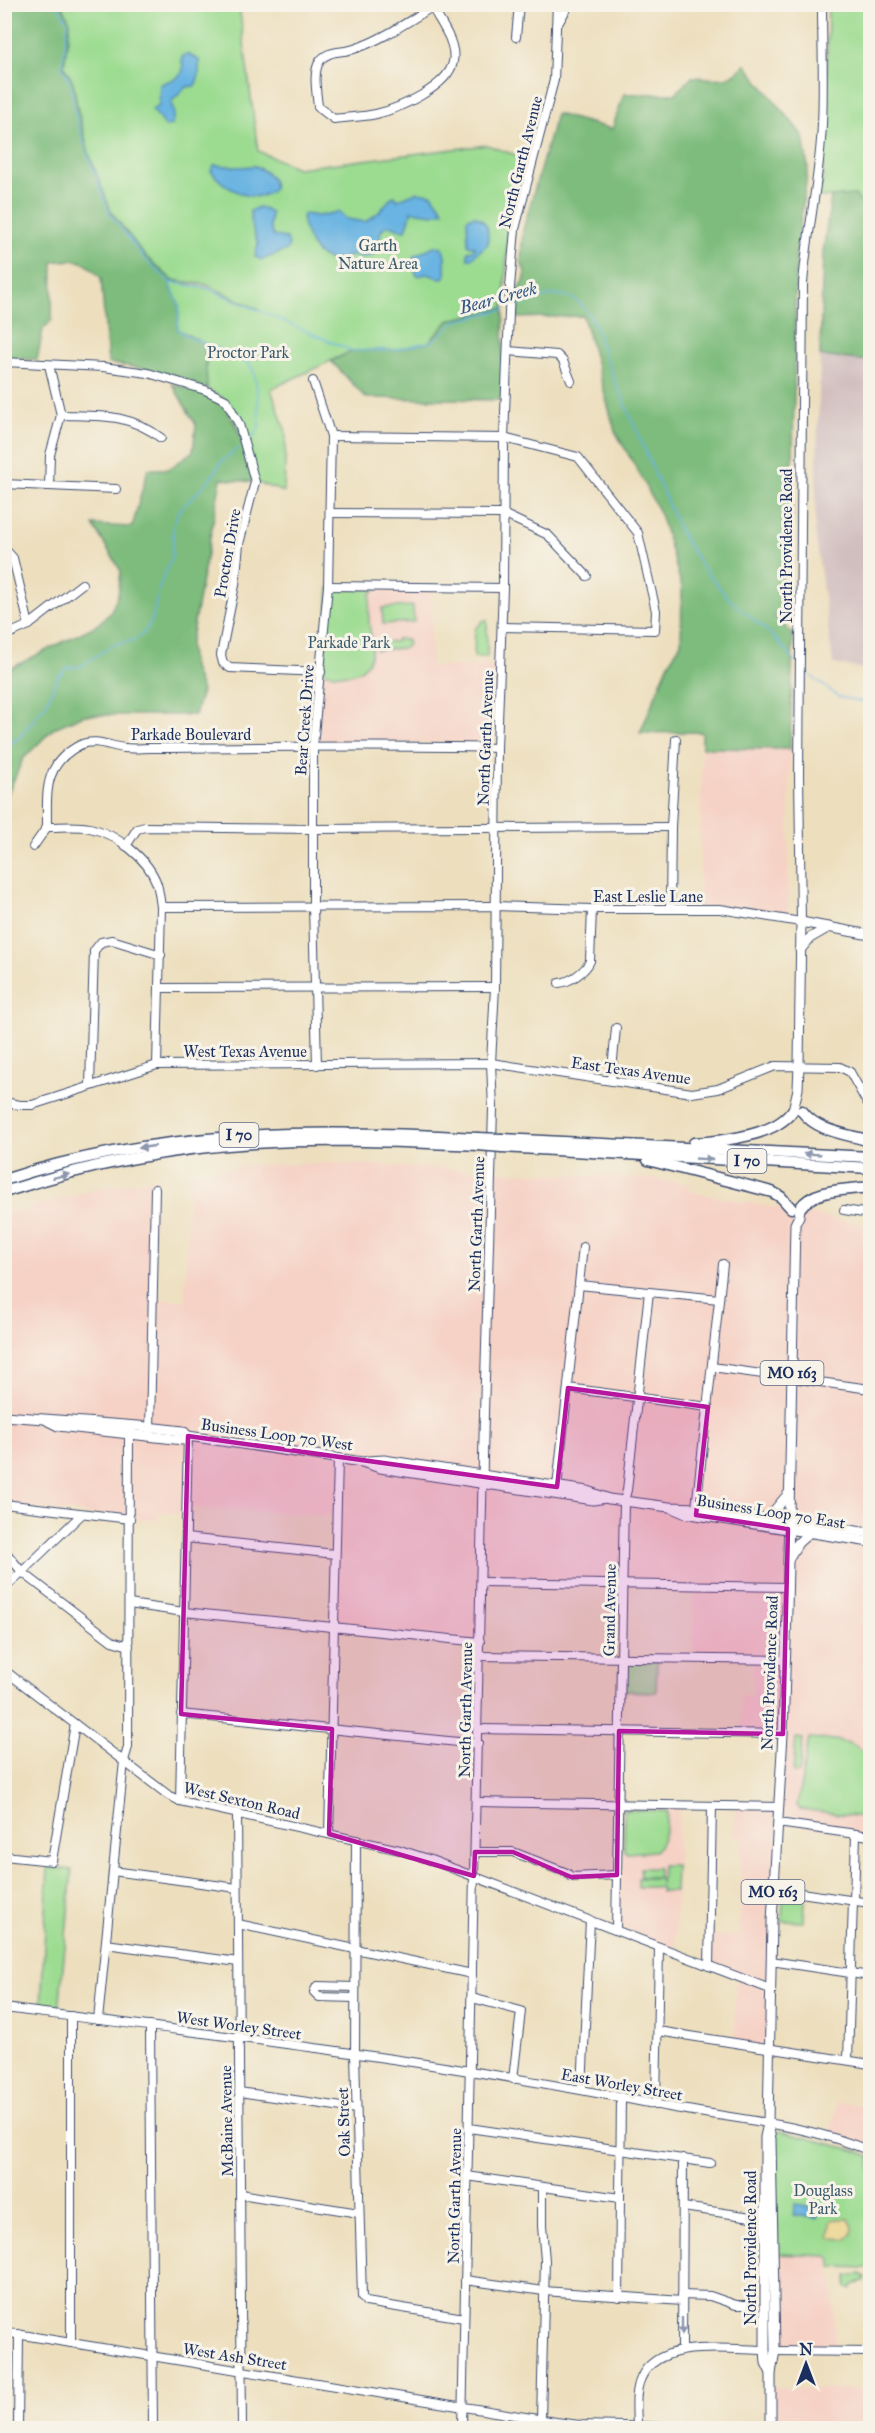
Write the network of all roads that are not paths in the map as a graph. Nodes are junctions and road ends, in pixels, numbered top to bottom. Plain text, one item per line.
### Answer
1 (519, 4) edge
2 (822, 4) edge
3 (434, 5) edge
4 (564, 5) edge
5 (516, 37) dead end
6 (507, 351) junction
7 (4, 362) edge
8 (50, 365) junction
9 (313, 381) dead end
10 (571, 381) dead end
11 (61, 415) junction
12 (331, 436) junction
13 (161, 438) dead end
14 (504, 438) junction
15 (4, 484) edge
16 (49, 486) junction
17 (116, 489) dead end
18 (330, 513) junction
19 (503, 514) junction
20 (4, 548) edge
21 (587, 576) dead end
22 (82, 584) dead end
23 (328, 586) junction
24 (503, 588) junction
25 (29, 625) junction
26 (502, 627) junction
27 (4, 636) edge
28 (321, 672) junction
29 (676, 739) dead end
30 (313, 746) junction
31 (497, 748) junction
32 (47, 827) junction
33 (496, 827) junction
34 (671, 827) junction
35 (313, 830) junction
36 (126, 846) junction
37 (33, 847) dead end
38 (313, 906) junction
39 (495, 906) junction
40 (161, 907) junction
41 (670, 908) junction
42 (592, 909) junction
43 (801, 922) junction
44 (829, 927) junction
45 (870, 935) edge
46 (801, 950) junction
47 (161, 955) junction
48 (559, 983) dead end
49 (315, 987) junction
50 (495, 987) junction
51 (159, 988) junction
52 (616, 1028) dead end
53 (491, 1064) junction
54 (157, 1065) junction
55 (317, 1065) junction
56 (799, 1065) junction
57 (611, 1080) junction
58 (90, 1085) junction
59 (4, 1102) edge
60 (870, 1105) edge
61 (798, 1111) junction
62 (870, 1141) edge
63 (477, 1142) junction
64 (502, 1143) junction
65 (642, 1146) junction
66 (624, 1154) junction
67 (870, 1157) edge
68 (870, 1168) edge
69 (4, 1180) edge
70 (870, 1187) edge
71 (154, 1189) dead end
72 (4, 1192) edge
73 (795, 1208) junction
74 (843, 1210) dead end
75 (870, 1214) edge
76 (583, 1247) dead end
77 (723, 1264) dead end
78 (579, 1285) junction
79 (649, 1292) junction
80 (719, 1299) junction
81 (712, 1367) junction
82 (792, 1377) junction
83 (568, 1388) junction
84 (870, 1389) edge
85 (638, 1397) junction
86 (708, 1407) junction
87 (4, 1416) edge
88 (48, 1421) junction
89 (150, 1431) junction
90 (129, 1433) junction
91 (188, 1436) junction
92 (338, 1458) junction
93 (482, 1479) junction
94 (556, 1487) junction
95 (789, 1493) junction
96 (606, 1498) junction
97 (624, 1501) junction
98 (4, 1504) edge
99 (669, 1507) junction
100 (696, 1508) junction
101 (82, 1514) junction
102 (768, 1518) junction
103 (130, 1519) junction
104 (788, 1525) junction
105 (810, 1532) junction
106 (870, 1533) edge
107 (186, 1538) junction
108 (870, 1542) edge
109 (4, 1550) edge
110 (335, 1554) junction
111 (788, 1560) junction
112 (22, 1572) junction
113 (481, 1582) junction
114 (622, 1583) junction
115 (787, 1587) junction
116 (4, 1588) edge
117 (129, 1604) junction
118 (184, 1612) junction
119 (334, 1628) junction
120 (480, 1642) junction
121 (129, 1646) junction
122 (479, 1656) junction
123 (622, 1657) junction
124 (785, 1660) junction
125 (6, 1671) edge
126 (4, 1711) edge
127 (182, 1714) junction
128 (75, 1724) junction
129 (332, 1729) junction
130 (479, 1729) junction
131 (620, 1731) junction
132 (783, 1734) junction
133 (478, 1744) junction
134 (124, 1761) junction
135 (180, 1801) junction
136 (477, 1802) junction
137 (618, 1804) junction
138 (712, 1806) junction
139 (779, 1807) junction
140 (237, 1813) junction
141 (778, 1823) junction
142 (329, 1834) junction
143 (856, 1834) junction
144 (870, 1836) edge
145 (356, 1840) junction
146 (475, 1852) junction
147 (4, 1856) edge
148 (113, 1871) junction
149 (617, 1875) junction
150 (474, 1876) junction
151 (237, 1888) junction
152 (773, 1889) junction
153 (853, 1901) junction
154 (870, 1903) edge
155 (590, 1920) junction
156 (238, 1924) junction
157 (616, 1930) junction
158 (106, 1944) junction
159 (659, 1947) junction
160 (355, 1948) junction
161 (771, 1961) junction
162 (238, 1962) junction
163 (709, 1966) junction
164 (851, 1973) junction
165 (472, 1974) junction
166 (870, 1976) edge
167 (355, 1987) junction
168 (770, 1989) junction
169 (355, 1998) junction
170 (472, 1998) junction
171 (4, 2008) edge
172 (70, 2016) junction
173 (98, 2020) junction
174 (150, 2026) junction
175 (658, 2031) junction
176 (239, 2037) junction
177 (770, 2049) junction
178 (355, 2054) junction
179 (848, 2060) junction
180 (870, 2064) edge
181 (470, 2072) junction
182 (513, 2079) junction
183 (582, 2090) junction
184 (239, 2092) junction
185 (621, 2097) junction
186 (656, 2105) junction
187 (356, 2109) junction
188 (768, 2123) junction
189 (469, 2128) junction
190 (621, 2150) junction
191 (870, 2151) edge
192 (683, 2158) junction
193 (710, 2163) dead end
194 (467, 2176) junction
195 (542, 2187) junction
196 (240, 2194) junction
197 (620, 2198) junction
198 (683, 2207) junction
199 (359, 2212) junction
200 (765, 2218) junction
201 (465, 2280) junction
202 (544, 2291) junction
203 (619, 2297) junction
204 (682, 2298) junction
205 (754, 2305) dead end
206 (464, 2318) junction
207 (4, 2332) edge
208 (19, 2334) junction
209 (71, 2343) junction
210 (682, 2350) junction
211 (770, 2351) junction
212 (870, 2352) edge
213 (152, 2357) junction
214 (241, 2371) junction
215 (462, 2407) junction
216 (541, 2420) junction
217 (18, 2428) edge
218 (153, 2428) edge
219 (242, 2428) edge
220 (462, 2428) edge
221 (637, 2428) edge
222 (708, 2428) edge
223 (771, 2428) edge

1 - 5 street
2 - 43 street, North Providence Road
3 - 3 street
4 - 6 street, North Garth Avenue
6 - 10 street
6 - 14 street, North Garth Avenue
7 - 8 street, Proctor Drive
8 - 11 street
8 - 28 street, Proctor Drive
9 - 12 street, Bear Creek Drive
11 - 13 street
11 - 16 street
12 - 14 street
12 - 18 street, Bear Creek Drive
14 - 19 street, North Garth Avenue
14 - 26 street
15 - 16 street
16 - 17 street
18 - 19 street
18 - 23 street, Bear Creek Drive
19 - 21 street
19 - 24 street, North Garth Avenue
20 - 25 street
22 - 25 street
23 - 24 street
23 - 28 street, Bear Creek Drive
24 - 26 street, North Garth Avenue
25 - 27 street
26 - 31 street, North Garth Avenue
28 - 30 street, Bear Creek Drive
29 - 34 street
30 - 31 street, Parkade Boulevard
30 - 32 street, Parkade Boulevard
30 - 35 street, Bear Creek Drive
31 - 33 street, North Garth Avenue
32 - 36 street
32 - 37 street
33 - 34 street
33 - 35 street
33 - 39 street, North Garth Avenue
34 - 41 street
35 - 36 street
35 - 38 street, Bear Creek Drive
36 - 40 street
38 - 39 street, East Leslie Lane
38 - 40 street, East Leslie Lane
38 - 49 street, Bear Creek Drive
39 - 42 street, East Leslie Lane
39 - 50 street, North Garth Avenue
40 - 47 street
41 - 42 street, East Leslie Lane
41 - 43 street, East Leslie Lane
42 - 48 street
43 - 44 main road
43 - 46 main road, North Providence Road
44 - 45 main road
44 - 46 main road
46 - 56 main road, North Providence Road
47 - 51 street
47 - 58 street
49 - 50 street
49 - 51 street
49 - 55 street, Bear Creek Drive
50 - 53 street, North Garth Avenue
51 - 54 street
52 - 57 street
53 - 55 street, West Texas Avenue
53 - 57 street, East Texas Avenue
53 - 93 street, North Garth Avenue
54 - 55 street, West Texas Avenue
54 - 58 street, West Texas Avenue
56 - 57 street, East Texas Avenue
56 - 60 street, East Texas Avenue
56 - 61 main road, North Providence Road
58 - 59 street, West Texas Avenue
61 - 62 highway
61 - 65 highway
63 - 64 highway, I 70, bridge
63 -> 69 highway, I 70
72 -> 63 highway, I 70
64 - 65 highway, I 70
64 - 66 highway, I 70
67 -> 65 highway, I 70
66 -> 68 highway, I 70
66 - 73 highway
70 - 73 highway
71 - 89 street
73 - 82 main road, North Providence Road / MO 163
74 - 75 street
76 - 78 street
77 - 80 street
78 - 79 street
78 - 83 street
79 - 80 street
79 - 85 street, Grand Avenue
80 - 81 street
81 - 82 street
81 - 86 street
82 - 84 street
82 - 95 main road, North Providence Road / MO 163
83 - 85 street
83 - 94 street
85 - 86 street
85 - 97 street, Grand Avenue
86 - 100 street
87 - 88 main road, Business Loop 70 West
88 - 89 main road, Business Loop 70 West
88 - 90 main road, Business Loop 70 West
89 - 90 main road, Business Loop 70 West
89 - 91 main road, Business Loop 70 West
90 - 103 street
91 - 92 main road, Business Loop 70 West
91 - 107 street
92 - 93 main road, Business Loop 70 West
92 - 110 street
93 - 94 main road, Business Loop 70 East
93 - 96 main road, Business Loop 70 East
93 - 113 street, North Garth Avenue
94 - 96 main road, Business Loop 70 East
95 - 102 main road
95 - 104 main road, North Providence Road / MO 163
96 - 97 main road, Business Loop 70 East
97 - 99 main road, Business Loop 70 East
97 - 114 street, Grand Avenue
98 - 101 street
99 - 100 main road, Business Loop 70 East
99 - 104 main road, Business Loop 70 East
100 - 102 main road, Business Loop 70 East
101 - 103 street
101 - 112 street
102 - 104 main road, Business Loop 70 East
103 - 117 street
104 - 105 main road, Business Loop 70 East
104 - 106 main road, Business Loop 70 East
104 - 111 main road, North Providence Road / MO 163
105 - 108 main road, Business Loop 70 East
105 - 111 main road
107 - 110 street
107 - 118 street
109 - 112 street
110 - 119 street
111 - 115 main road, North Providence Road / MO 163
112 - 116 street
112 - 121 street
113 - 114 street
113 - 120 street, North Garth Avenue
114 - 115 street
114 - 123 street, Grand Avenue
115 - 124 main road, North Providence Road / MO 163
117 - 118 street
117 - 121 street
118 - 119 street
118 - 127 street
119 - 120 street
119 - 129 street
120 - 122 street, North Garth Avenue
121 - 134 street
122 - 123 street
122 - 130 street, North Garth Avenue
123 - 124 street
123 - 131 street, Grand Avenue
124 - 132 main road, North Providence Road / MO 163
125 - 126 street
125 - 128 street, West Sexton Road
127 - 129 street
127 - 135 street
128 - 134 street, West Sexton Road
128 - 147 street
129 - 133 street
129 - 142 street
130 - 131 street
130 - 133 street, North Garth Avenue
131 - 132 street
131 - 137 street, Grand Avenue
132 - 139 main road, North Providence Road / MO 163
133 - 136 street, North Garth Avenue
134 - 135 street, West Sexton Road
134 - 148 street
135 - 140 street, West Sexton Road
136 - 137 street
136 - 146 street, North Garth Avenue
137 - 138 street
137 - 149 street, Grand Avenue
138 - 139 street
138 - 163 street
139 - 141 main road, North Providence Road / MO 163
140 - 142 street, West Sexton Road
140 - 151 street, McBaine Avenue
141 - 143 street
141 - 152 main road, North Providence Road / MO 163
142 - 145 street, West Sexton Road
143 - 144 street
143 - 153 street
145 - 150 street, West Sexton Road
145 - 160 street, Oak Street
146 - 149 street
146 - 150 street, North Garth Avenue
148 - 151 street
148 - 158 street
149 - 157 street, Grand Avenue
150 - 155 street, West Sexton Road
150 - 165 street, North Garth Avenue
151 - 156 street, McBaine Avenue
152 - 153 street
152 - 161 main road, North Providence Road / MO 163
153 - 154 street
153 - 164 street
155 - 157 street, West Sexton Road
155 - 183 street
156 - 160 street
156 - 162 street, McBaine Avenue
157 - 159 street, West Sexton Road
158 - 162 street
158 - 173 street
159 - 163 street, West Sexton Road
159 - 175 street
160 - 165 street
160 - 167 street, Oak Street
161 - 164 street
161 - 168 main road, North Providence Road / MO 163
162 - 176 street, McBaine Avenue
163 - 168 street, West Sexton Road
164 - 166 street
164 - 179 street
165 - 170 street, North Garth Avenue
167 - 169 street, Oak Street
167 - 169 street
168 - 177 main road, North Providence Road / MO 163
169 - 178 street, Oak Street
170 - 181 street, North Garth Avenue
170 - 182 street
171 - 172 street, West Worley Street
172 - 173 street, West Worley Street
172 - 209 street
173 - 174 street, West Worley Street
174 - 176 street, West Worley Street
174 - 213 street
175 - 177 street
175 - 186 street
176 - 178 street, West Worley Street
176 - 184 street, McBaine Avenue
177 - 179 street
177 - 188 main road, North Providence Road / MO 163
178 - 181 street, West Worley Street
178 - 187 street, Oak Street
179 - 180 street
181 - 182 street, East Worley Street
181 - 189 street, North Garth Avenue
182 - 183 street, East Worley Street
183 - 185 street, East Worley Street
184 - 187 street
184 - 196 street, McBaine Avenue
185 - 186 street, East Worley Street
185 - 190 street
186 - 188 street, East Worley Street
187 - 199 street, Oak Street
188 - 191 street, East Worley Street
188 - 200 main road, North Providence Road / MO 163
188 - 211 main road, North Providence Road / MO 163
189 - 190 street
189 - 194 street, North Garth Avenue
190 - 192 street
190 - 197 street
192 - 193 street
192 - 198 street
194 - 195 street
194 - 201 street, North Garth Avenue
195 - 197 street
195 - 202 street
196 - 199 street
196 - 214 street, McBaine Avenue
197 - 203 street
198 - 200 street
198 - 204 street
199 - 206 street, Oak Street
200 - 211 main road, North Providence Road / MO 163
201 - 202 street
201 - 206 street, North Garth Avenue
202 - 203 street
202 - 216 street
203 - 204 street
204 - 205 street
204 -> 210 street
206 - 215 street, North Garth Avenue
207 - 208 street, West Ash Street
208 - 209 street, West Ash Street
208 - 217 street
209 - 213 street, West Ash Street
210 - 211 street
210 - 221 street
211 - 212 street
211 - 223 main road, North Providence Road / MO 163
213 - 214 street, West Ash Street
213 - 218 street
214 - 215 street, West Ash Street
214 - 219 street, McBaine Avenue
215 - 216 street, West Ash Street
215 - 220 street, North Garth Avenue
216 - 221 street, West Ash Street
221 - 222 street, West Ash Street

